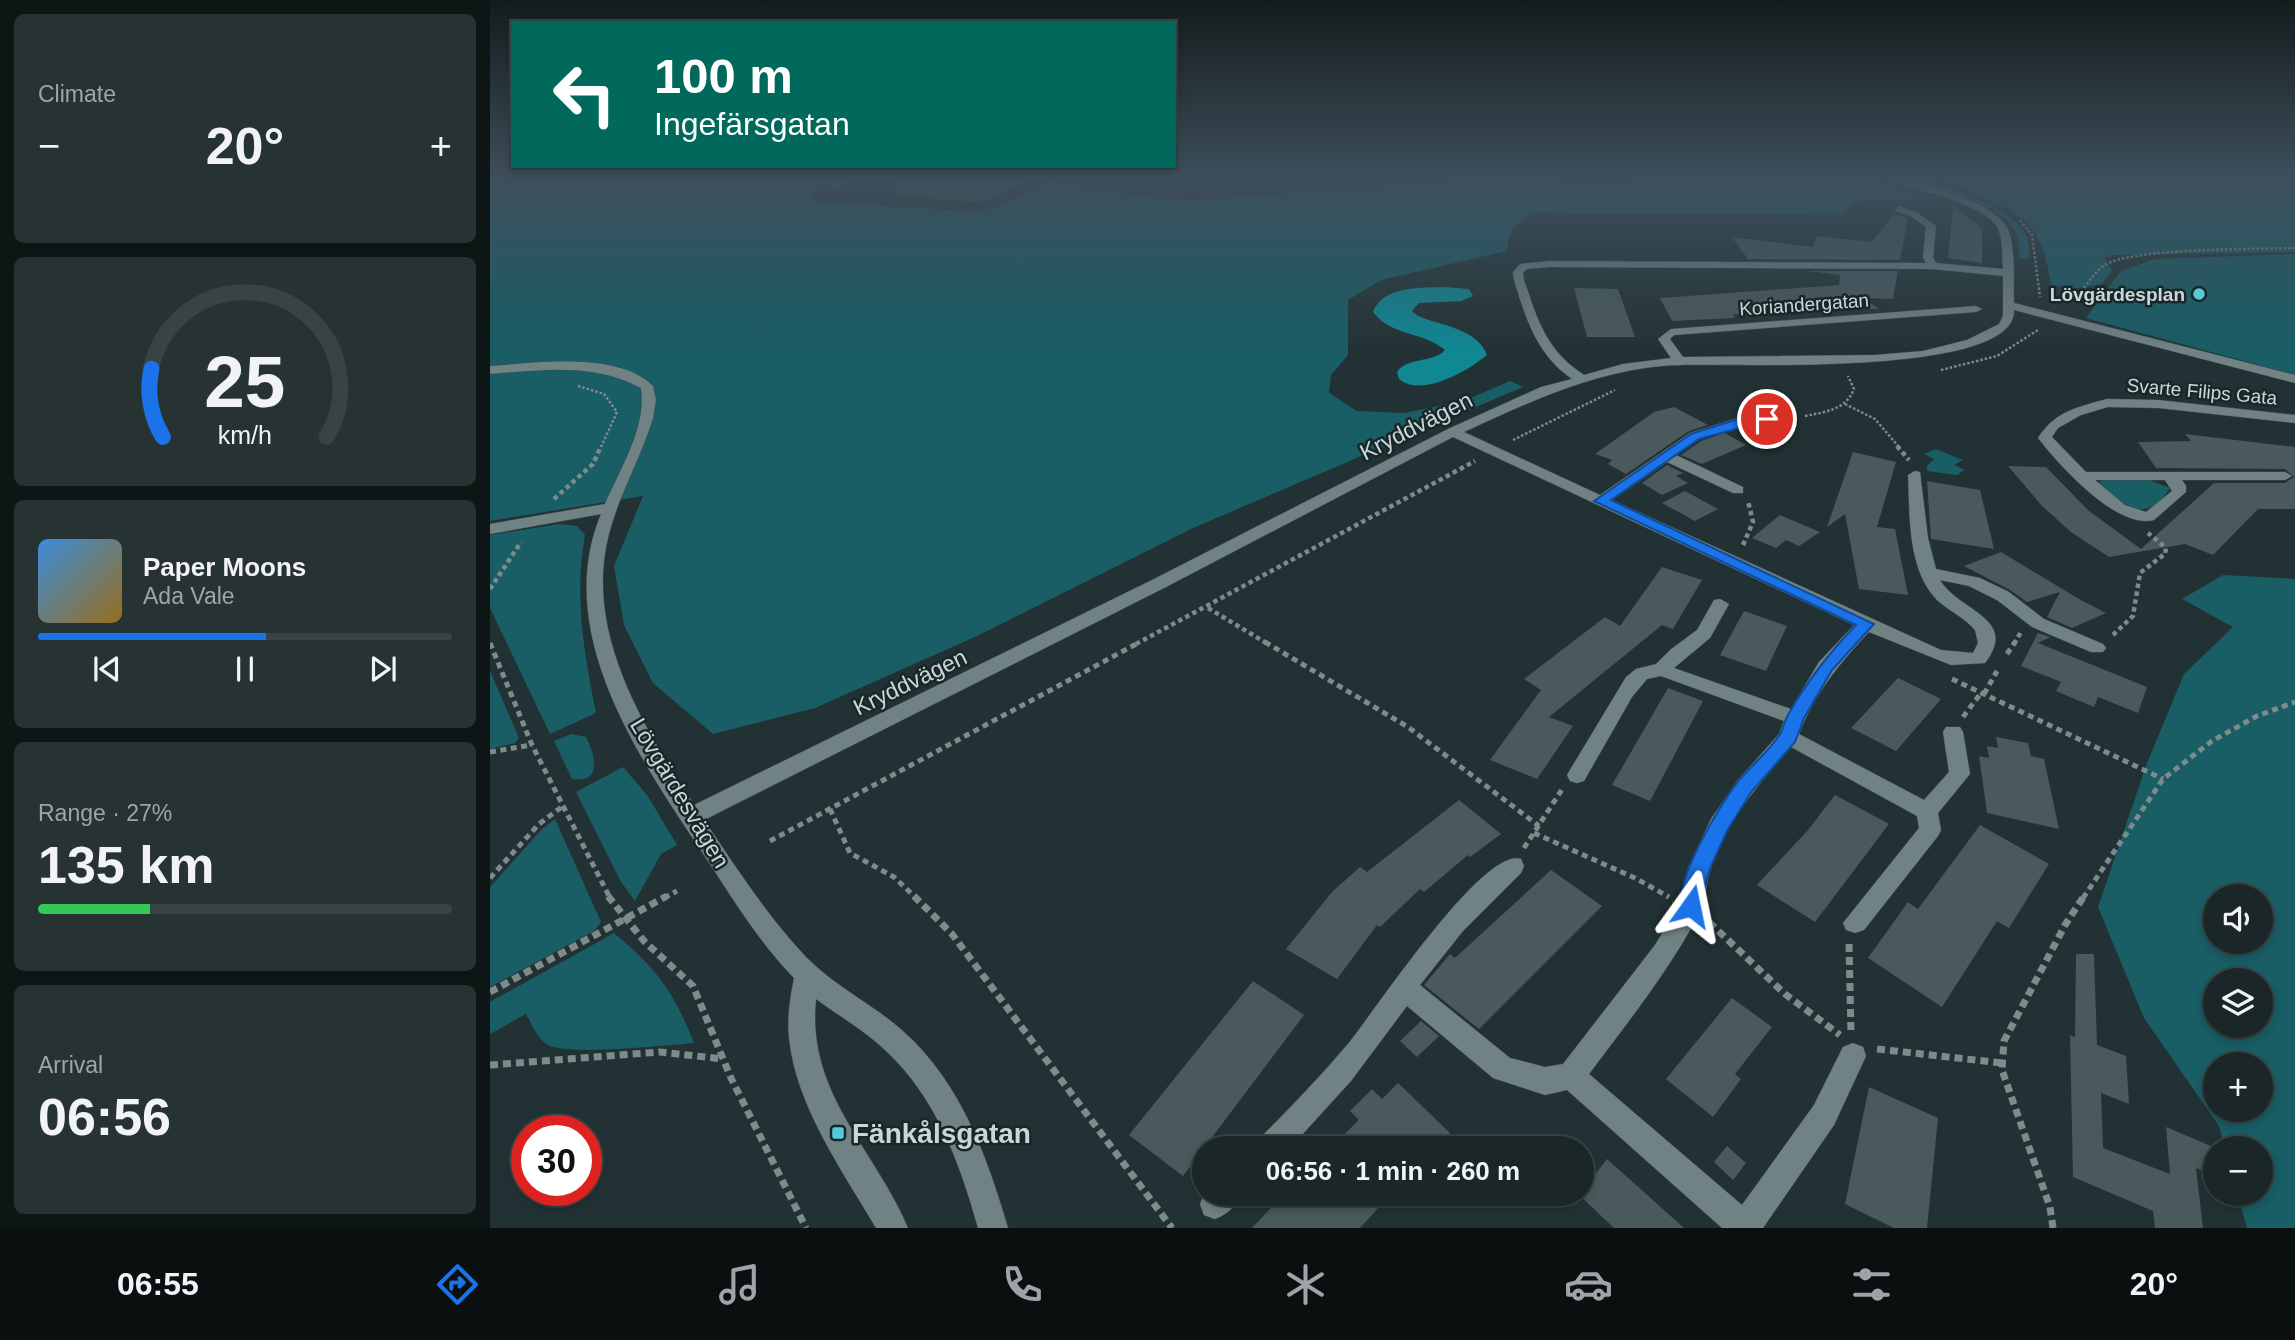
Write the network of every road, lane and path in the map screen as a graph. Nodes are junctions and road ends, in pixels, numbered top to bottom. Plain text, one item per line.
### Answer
1 (1930, 236) edge
2 (2004, 236) edge
3 (2295, 248) edge
4 (1932, 266) junction
5 (2008, 273) junction
6 (2063, 302) dead end
7 (2009, 305) junction
8 (1976, 309) dead end
9 (2031, 336) dead end
10 (1679, 361) junction
11 (490, 370) edge
12 (1932, 371) dead end
13 (1860, 376) dead end
14 (1580, 378) junction
15 (2295, 379) edge
16 (566, 385) dead end
17 (1626, 387) dead end
18 (1845, 404) junction
19 (1789, 418) joint
20 (2295, 419) edge
21 (1453, 432) junction
22 (1493, 451) junction
23 (1666, 456) junction
24 (1915, 475) joint
25 (2082, 476) junction
26 (2169, 476) junction
27 (2285, 476) dead end
28 (1738, 490) dead end
29 (1601, 501) junction
30 (610, 508) junction
31 (2136, 515) junction
32 (537, 521) junction
33 (490, 529) edge
34 (1929, 573) junction
35 (490, 589) edge
36 (1720, 604) dead end
37 (1207, 607) junction
38 (1866, 624) junction
39 (490, 643) edge
40 (2097, 648) joint
41 (1662, 670) junction
42 (1943, 675) dead end
43 (1981, 693) junction
44 (2295, 702) edge
45 (1791, 728) junction
46 (1953, 732) joint
47 (533, 745) junction
48 (490, 752) edge
49 (1577, 775) joint
50 (2163, 779) junction
51 (563, 806) junction
52 (830, 809) junction
53 (1927, 811) junction
54 (690, 817) junction
55 (1539, 826) junction
56 (1534, 833) junction
57 (771, 841) dead end
58 (1513, 866) joint
59 (490, 878) edge
60 (677, 891) dead end
61 (1689, 909) junction
62 (625, 919) junction
63 (1855, 923) joint
64 (807, 975) junction
65 (1404, 988) junction
66 (490, 992) edge
67 (1852, 1050) junction
68 (723, 1059) junction
69 (2002, 1063) junction
70 (490, 1065) edge
71 (1571, 1076) junction
72 (1282, 1136) edge
73 (806, 1228) edge
74 (893, 1228) edge
75 (993, 1228) edge
76 (1172, 1228) edge
77 (1745, 1228) edge
78 (2053, 1228) edge

1 - 4 street
2 - 5 street
3 - 6 path
4 - 5 street
4 - 14 street
5 - 7 street
7 - 10 street, Kryddvägen
7 - 15 street, Svarte Filips Gata
8 - 10 street, Koriandergatan
9 - 12 path
10 - 14 street, Kryddvägen
11 - 30 street, Lövgärdesvägen
13 - 18 path
14 - 21 street, Kryddvägen
16 - 32 path
17 - 22 path
18 - 19 path
18 - 24 path
19 - 23 street
20 - 25 street, Svarte Filips Gata
21 - 22 street
21 - 54 street, Kryddvägen
22 - 29 street
22 - 37 path
23 - 28 street
23 - 29 street
24 - 34 street
25 - 26 street
25 - 31 street, Svarte Filips Gata
26 - 27 street
26 - 31 street
29 - 38 street
30 - 32 street
30 - 54 street, Lövgärdesvägen
31 - 40 path
32 - 33 street
32 - 35 path
34 - 38 street
34 - 40 street
36 - 41 street
37 - 52 path
37 - 55 path
38 - 45 street
39 - 47 path
41 - 45 street
41 - 49 street
42 - 43 path
43 - 46 path
43 - 50 path
44 - 50 path
45 - 53 street
45 - 61 street
46 - 53 street
47 - 48 path
47 - 51 path
49 - 55 path
50 - 69 path
51 - 59 path
51 - 62 path
52 - 57 path
52 - 76 path
53 - 63 street
54 - 64 street, Lövgärdesvägen
55 - 56 path
56 - 58 path
56 - 61 path
58 - 65 street
60 - 62 path
61 - 67 path
61 - 71 street
62 - 66 path
62 - 68 path
63 - 67 path
64 - 74 street
64 - 75 street, Lövgärdesvägen
65 - 71 street
65 - 72 street
67 - 69 path
67 - 77 street
68 - 70 path
68 - 73 path
69 - 78 path
71 - 77 street

